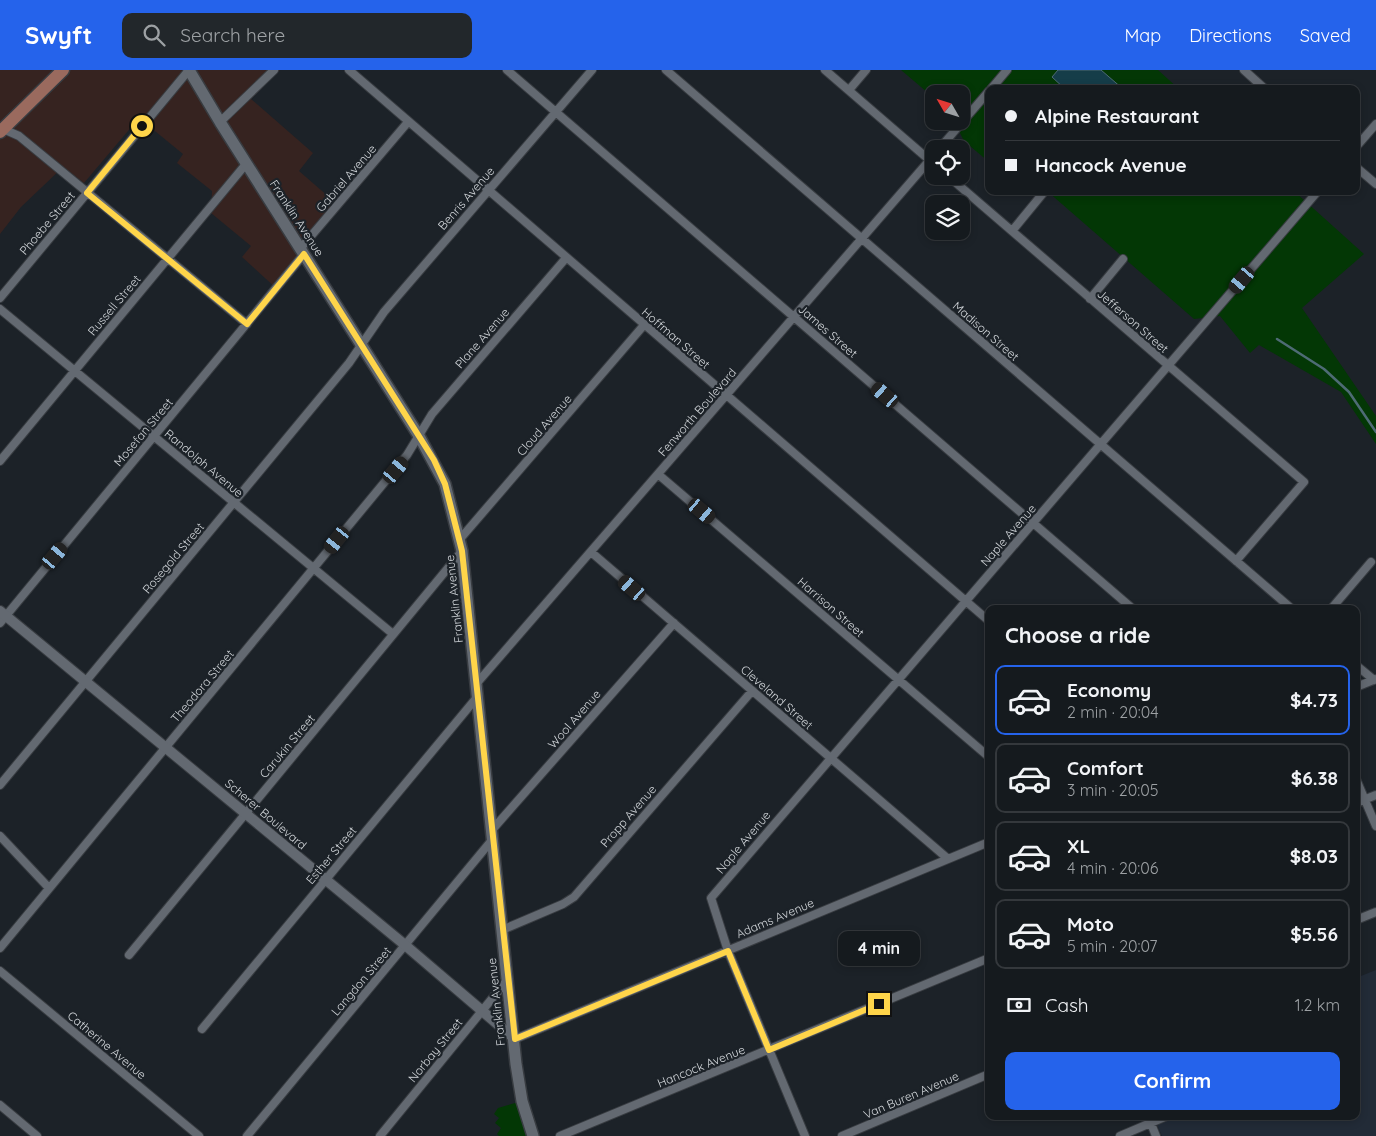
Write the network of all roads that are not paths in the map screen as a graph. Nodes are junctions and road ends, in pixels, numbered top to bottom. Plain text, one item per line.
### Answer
1 (63, 70) edge
2 (189, 70) edge
3 (274, 70) edge
4 (349, 70) edge
5 (507, 70) edge
6 (592, 70) edge
7 (666, 70) edge
8 (825, 70) edge
9 (866, 70) edge
10 (1007, 70) edge
11 (1244, 70) edge
12 (994, 85) edge
13 (1261, 85) edge
14 (849, 90) junction
15 (985, 96) edge
16 (556, 112) junction
17 (220, 122) junction
18 (408, 122) junction
19 (1376, 124) edge
20 (1, 130) edge
21 (947, 140) edge
22 (1360, 143) edge
23 (925, 154) edge
24 (246, 164) junction
25 (925, 168) edge
26 (1360, 170) edge
27 (1376, 184) edge
28 (958, 185) edge
29 (488, 191) junction
30 (87, 193) junction
31 (1042, 195) edge
32 (1315, 195) edge
33 (1012, 231) junction
34 (862, 239) junction
35 (302, 252) junction
36 (566, 258) junction
37 (167, 259) junction
38 (1123, 259) dead end
39 (0, 298) edge
40 (1090, 298) junction
41 (0, 309) edge
42 (794, 317) junction
43 (247, 324) junction
44 (644, 325) junction
45 (361, 344) junction
46 (1168, 366) junction
47 (75, 371) junction
48 (726, 396) junction
49 (154, 436) junction
50 (419, 436) junction
51 (1100, 444) junction
52 (0, 461) edge
53 (659, 474) junction
54 (234, 502) junction
55 (1033, 522) junction
56 (461, 545) junction
57 (592, 552) junction
58 (1236, 561) junction
59 (1371, 562) dead end
60 (314, 568) junction
61 (965, 601) junction
62 (1129, 605) edge
63 (1287, 605) edge
64 (1335, 605) edge
65 (2, 616) edge
66 (985, 618) edge
67 (674, 623) junction
68 (393, 634) junction
69 (1360, 668) edge
70 (1375, 679) edge
71 (898, 680) junction
72 (86, 682) junction
73 (477, 683) junction
74 (1360, 685) edge
75 (752, 691) junction
76 (478, 696) junction
77 (165, 748) junction
78 (985, 754) edge
79 (831, 758) junction
80 (0, 785) edge
81 (1360, 788) edge
82 (1376, 795) edge
83 (1365, 800) junction
84 (1360, 802) edge
85 (245, 813) junction
86 (1376, 826) edge
87 (492, 835) junction
88 (0, 836) edge
89 (985, 844) edge
90 (948, 858) junction
91 (325, 880) junction
92 (49, 888) junction
93 (1376, 912) edge
94 (1360, 918) edge
95 (502, 930) junction
96 (405, 945) junction
97 (0, 948) edge
98 (728, 951) junction
99 (129, 955) dead end
100 (985, 960) edge
101 (0, 971) edge
102 (508, 979) junction
103 (482, 1010) junction
104 (202, 1029) dead end
105 (515, 1039) junction
106 (769, 1050) junction
107 (985, 1076) edge
108 (0, 1106) edge
109 (1150, 1120) edge
110 (37, 1136) edge
111 (199, 1136) edge
112 (247, 1136) edge
113 (380, 1136) edge
114 (533, 1136) edge
115 (560, 1136) edge
116 (805, 1136) edge
117 (842, 1136) edge
118 (1120, 1136) edge
119 (1156, 1136) edge

1 - 20 main road
2 - 17 main road, Franklin Avenue
2 - 30 street, Phoebe Street
3 - 17 street
4 - 18 street, Hoffman Street
5 - 16 street, James Street
6 - 16 street, Benris Avenue
7 - 34 street, Madison Street
8 - 14 street
9 - 14 street
10 - 12 street
11 - 13 street
14 - 23 street
15 - 21 street
16 - 29 street, Benris Avenue
16 - 42 street, James Street
17 - 24 main road, Franklin Avenue
18 - 29 street, Hoffman Street
18 - 35 street, Gabriel Avenue
19 - 22 street
20 - 30 street
24 - 35 main road, Franklin Avenue
24 - 37 street, Russell Street
25 - 34 street, Fenworth Boulevard
26 - 27 street
28 - 33 street, Jefferson Street
29 - 36 street, Hoffman Street
29 - 45 street, Benris Avenue
30 - 37 street
30 - 39 street, Phoebe Street
31 - 33 street
32 - 46 street, Naple Avenue
33 - 40 street, Jefferson Street
34 - 42 street, Fenworth Boulevard
34 - 51 street, Madison Street
35 - 43 street, Mosefan Street
35 - 45 main road, Franklin Avenue
36 - 44 street, Hoffman Street
36 - 50 street, Plane Avenue
37 - 43 street
37 - 47 street, Russell Street
38 - 40 street
40 - 46 street, Jefferson Street
41 - 47 street, Randolph Avenue
42 - 48 street, Fenworth Boulevard
42 - 55 street, James Street
43 - 49 street, Mosefan Street
44 - 48 street, Hoffman Street
44 - 56 street, Cloud Avenue
45 - 50 main road, Franklin Avenue
45 - 54 street, Rosegold Street
46 - 51 street, Naple Avenue
46 - 58 street, Jefferson Street
47 - 49 street, Randolph Avenue
47 - 52 street, Russell Street
48 - 53 street, Fenworth Boulevard
48 - 61 street, Hoffman Street
49 - 54 street, Randolph Avenue
49 - 65 street, Mosefan Street
50 - 56 main road, Franklin Avenue
50 - 60 street, Theodora Street
51 - 55 street, Naple Avenue
51 - 58 street, Madison Street
53 - 57 street, Fenworth Boulevard
53 - 71 street, Harrison Street
54 - 60 street, Randolph Avenue
54 - 72 street, Rosegold Street
55 - 61 street, Naple Avenue
55 - 62 street, James Street
56 - 68 street, Carukin Street
56 - 73 main road, Franklin Avenue
57 - 67 street, Cleveland Street
57 - 73 street, Fenworth Boulevard
58 - 63 street, Madison Street
59 - 64 street
60 - 68 street, Randolph Avenue
60 - 77 street, Theodora Street
61 - 66 street, Hoffman Street
61 - 71 street, Naple Avenue
65 - 72 street, Scherer Boulevard
67 - 75 street, Cleveland Street
67 - 87 street, Wool Avenue
68 - 85 street, Carukin Street
69 - 70 street
70 - 74 street
71 - 78 street, Harrison Street
71 - 79 street, Naple Avenue
72 - 77 street, Scherer Boulevard
72 - 80 street, Rosegold Street
73 - 76 main road, Franklin Avenue
75 - 79 street, Cleveland Street
75 - 95 street, Propp Avenue
76 - 87 main road, Franklin Avenue
76 - 91 street, Esther Street
77 - 85 street, Scherer Boulevard
77 - 92 street, Theodora Street
79 - 90 street, Cleveland Street
79 - 98 street, Naple Avenue
81 - 83 street
82 - 83 street
83 - 84 street
83 - 86 street
85 - 91 street, Scherer Boulevard
85 - 99 street, Carukin Street
87 - 95 main road, Franklin Avenue
87 - 96 street, Langdon Street
88 - 92 street
89 - 90 street, Adams Avenue
90 - 98 street, Adams Avenue
91 - 96 street, Scherer Boulevard
91 - 104 street, Esther Street
92 - 97 street, Theodora Street
93 - 94 street
95 - 102 main road, Franklin Avenue
96 - 103 street, Scherer Boulevard
96 - 112 street, Langdon Street
98 - 105 street, Adams Avenue
98 - 106 street
100 - 106 street, Hancock Avenue
101 - 111 street, Catherine Avenue
102 - 103 street, Norbay Street
102 - 105 main road, Franklin Avenue
103 - 105 street, Scherer Boulevard
103 - 113 street, Norbay Street
105 - 114 main road, Franklin Avenue
106 - 115 street, Hancock Avenue
106 - 116 street
107 - 117 street, Van Buren Avenue
108 - 110 street
109 - 118 street
109 - 119 street

